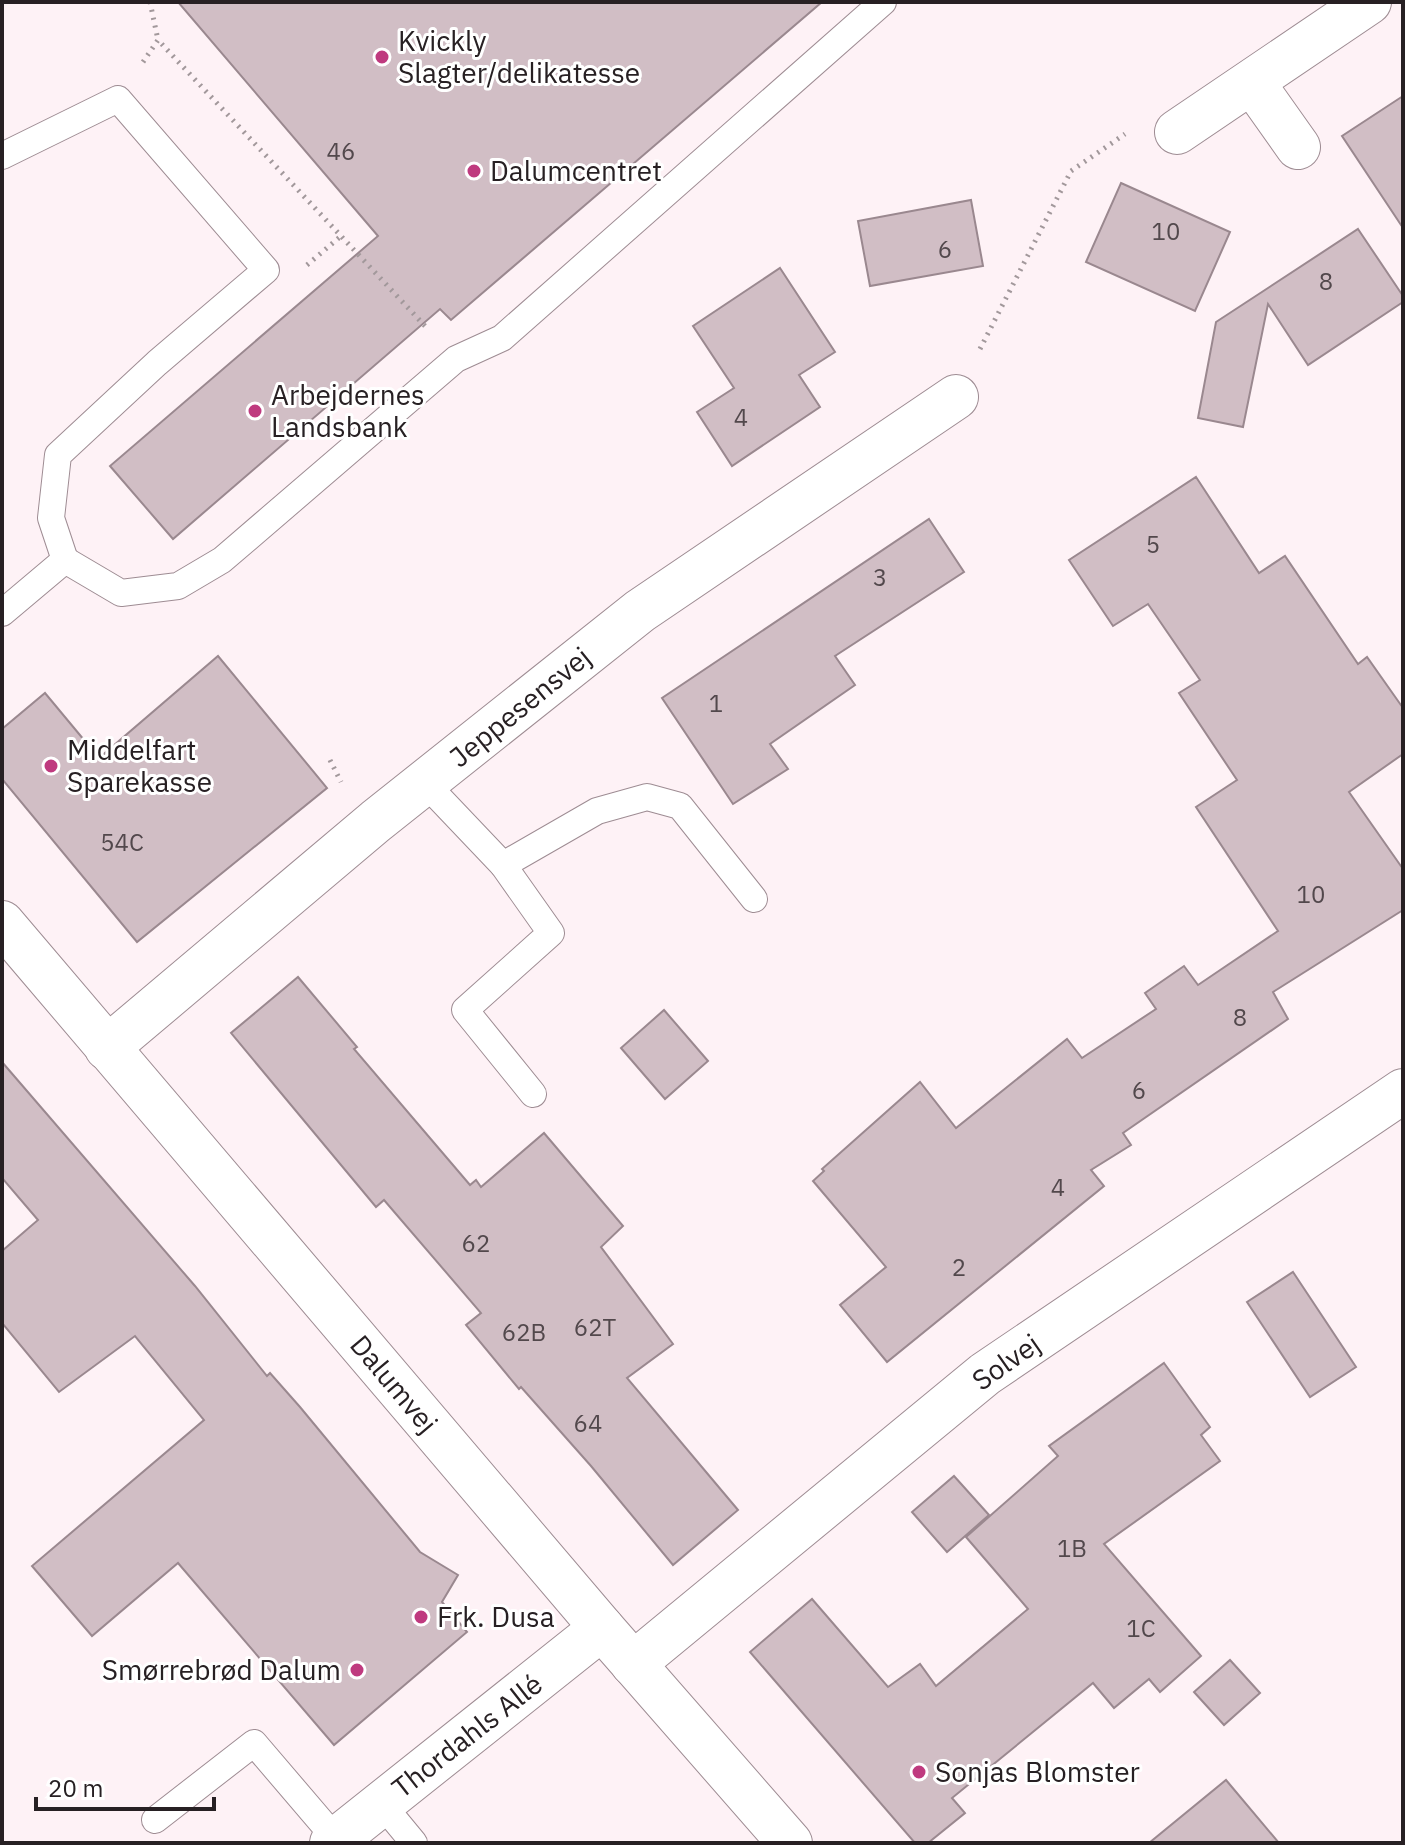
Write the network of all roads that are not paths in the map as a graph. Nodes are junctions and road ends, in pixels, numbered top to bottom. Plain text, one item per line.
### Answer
1 (883, 2) edge
2 (1369, 2) edge
3 (1252, 82) junction
4 (1177, 132) road end
5 (1298, 147) dead end
6 (2, 156) edge
7 (956, 397) road end
8 (65, 560) junction
9 (2, 613) edge
10 (425, 783) junction
11 (503, 865) junction
12 (754, 899) dead end
13 (2, 923) edge
14 (107, 1048) junction
15 (1403, 1091) edge
16 (533, 1094) dead end
17 (602, 1628) junction
18 (633, 1664) junction
19 (381, 1803) junction
20 (155, 1820) dead end
21 (776, 1838) edge
22 (334, 1841) edge
23 (414, 1843) edge

1 - 8 lane
2 - 3 street
3 - 4 street
3 - 5 street
6 - 8 lane
7 - 10 street, Jeppesensvej
8 - 9 lane
10 - 11 lane
10 - 14 street, Jeppesensvej
11 - 12 lane
11 - 16 lane
13 - 14 street, Dalumvej
14 - 17 street, Dalumvej
15 - 18 street, Solvej
17 - 18 street, Dalumvej
17 - 19 street, Thordahls Allé
18 - 21 street, Dalumvej
19 - 22 street, Thordahls Allé
19 - 23 lane
20 - 22 lane

